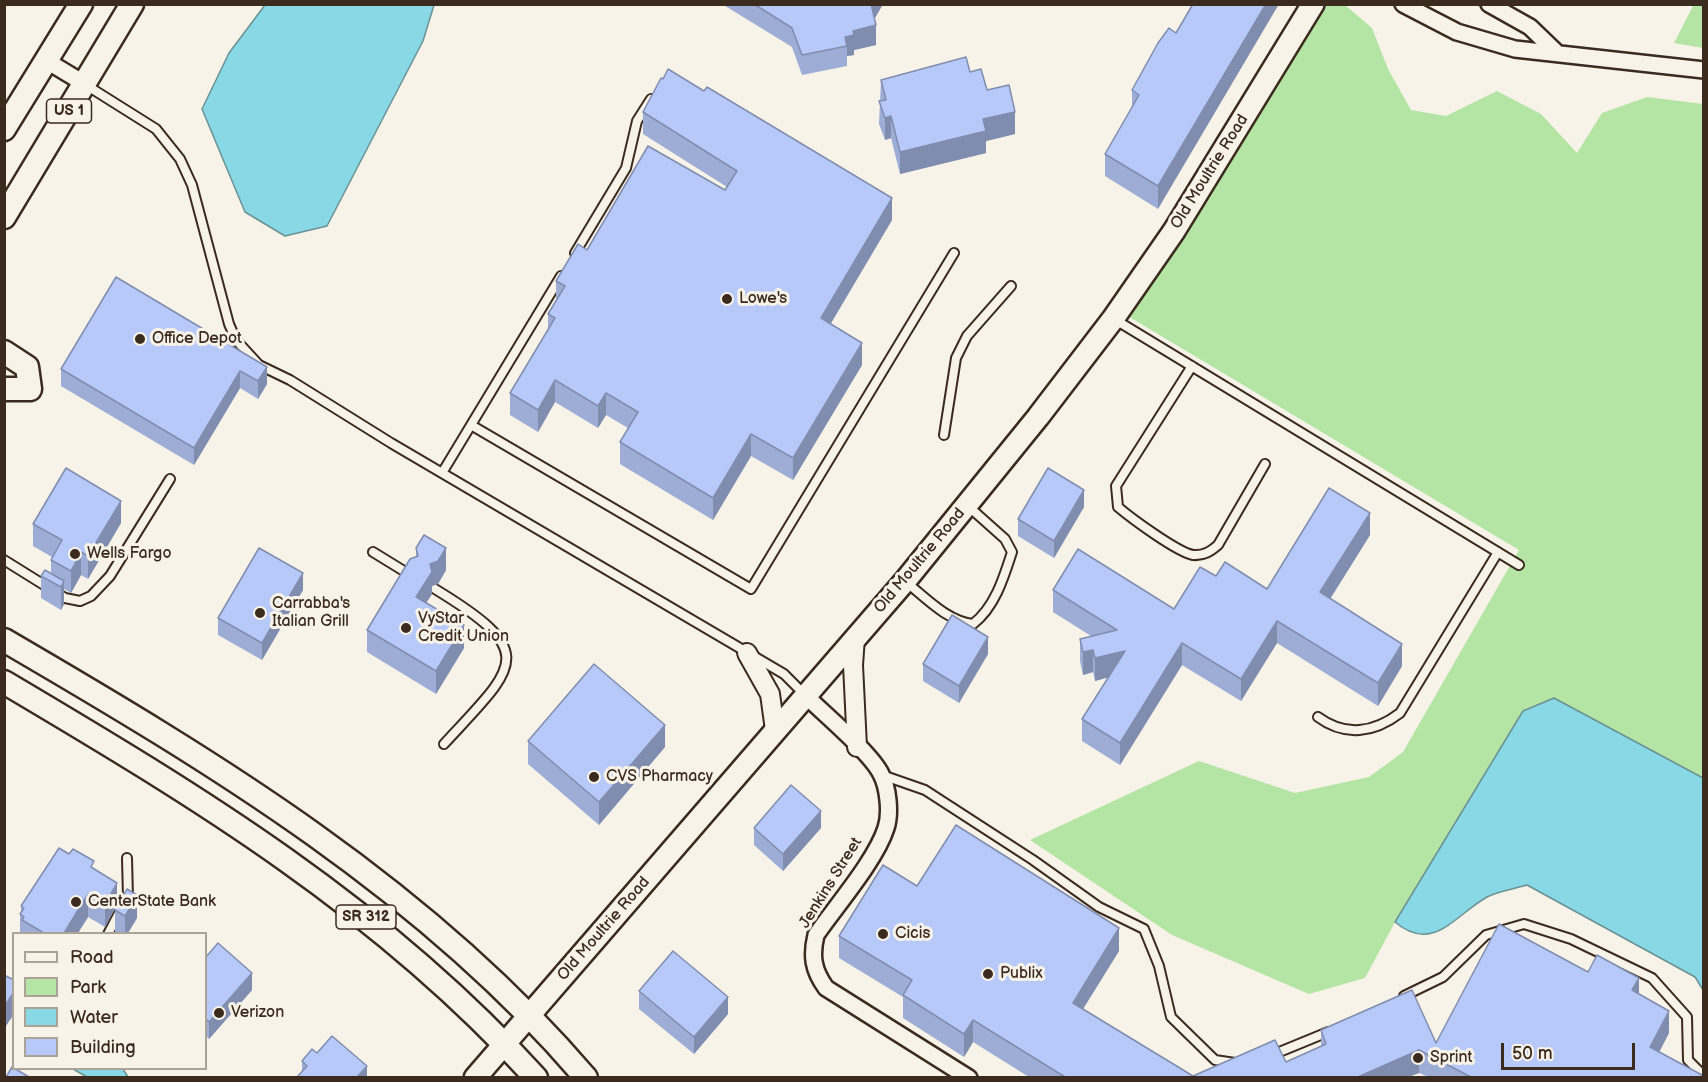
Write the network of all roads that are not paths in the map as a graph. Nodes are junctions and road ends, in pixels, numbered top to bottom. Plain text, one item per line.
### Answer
1 (81, 4) edge
2 (132, 4) edge
3 (1312, 4) edge
4 (1403, 4) edge
5 (1489, 4) edge
6 (1556, 52) junction
7 (48, 61) junction
8 (1704, 69) edge
9 (85, 84) junction
10 (654, 94) edge
11 (4, 129) edge
12 (4, 217) edge
13 (954, 253) dead end
14 (1011, 286) dead end
15 (1113, 319) junction
16 (4, 352) edge
17 (1192, 366) junction
18 (4, 389) edge
19 (471, 425) junction
20 (944, 435) dead end
21 (1265, 464) dead end
22 (442, 473) junction
23 (170, 479) dead end
24 (967, 505) junction
25 (373, 552) dead end
26 (1498, 552) junction
27 (4, 560) edge
28 (1519, 565) dead end
29 (413, 576) edge
30 (905, 581) junction
31 (435, 589) dead end
32 (855, 638) junction
33 (4, 640) edge
34 (747, 653) junction
35 (4, 682) edge
36 (805, 695) junction
37 (1318, 717) dead end
38 (775, 730) junction
39 (444, 744) dead end
40 (857, 747) junction
41 (192, 753) junction
42 (882, 775) junction
43 (173, 784) junction
44 (127, 858) dead end
45 (109, 932) edge
46 (1392, 1002) edge
47 (529, 1016) junction
48 (1340, 1026) edge
49 (505, 1043) junction
50 (1258, 1059) edge
51 (1249, 1061) edge
52 (1704, 1076) edge
53 (475, 1077) edge
54 (536, 1077) edge
55 (586, 1077) edge
56 (969, 1077) edge

1 - 7 main road, US 1
2 - 9 main road, US 1
3 - 15 main road, Old Moultrie Road
4 - 6 street
5 - 6 street
6 - 8 street
7 - 9 street
7 - 11 main road, US 1
9 - 12 main road, US 1
9 - 22 lane
10 - 19 lane
13 - 19 lane
14 - 20 lane
15 - 17 lane
15 - 24 main road, Old Moultrie Road
16 - 18 main road
17 - 21 lane
17 - 26 lane
19 - 22 lane
22 - 34 lane
23 - 27 lane
24 - 30 main road, Old Moultrie Road
24 - 30 lane
25 - 29 lane
26 - 28 lane
26 - 37 lane
30 - 32 main road, Old Moultrie Road
31 - 39 lane
32 - 36 main road, Old Moultrie Road
32 - 40 street
33 - 41 main road, SR 312
34 - 36 lane
34 - 38 street
35 - 43 main road, SR 312
36 - 38 main road, Old Moultrie Road
36 - 40 street
38 - 47 main road, Old Moultrie Road
40 - 42 street
41 - 43 main road
41 - 47 main road, SR 312
42 - 51 lane
42 - 56 street, Jenkins Street
43 - 49 main road, SR 312
44 - 45 lane
46 - 52 lane
47 - 49 main road, Old Moultrie Road
47 - 55 main road, SR 312
48 - 50 lane
49 - 53 main road, Old Moultrie Road
49 - 54 main road, SR 312

